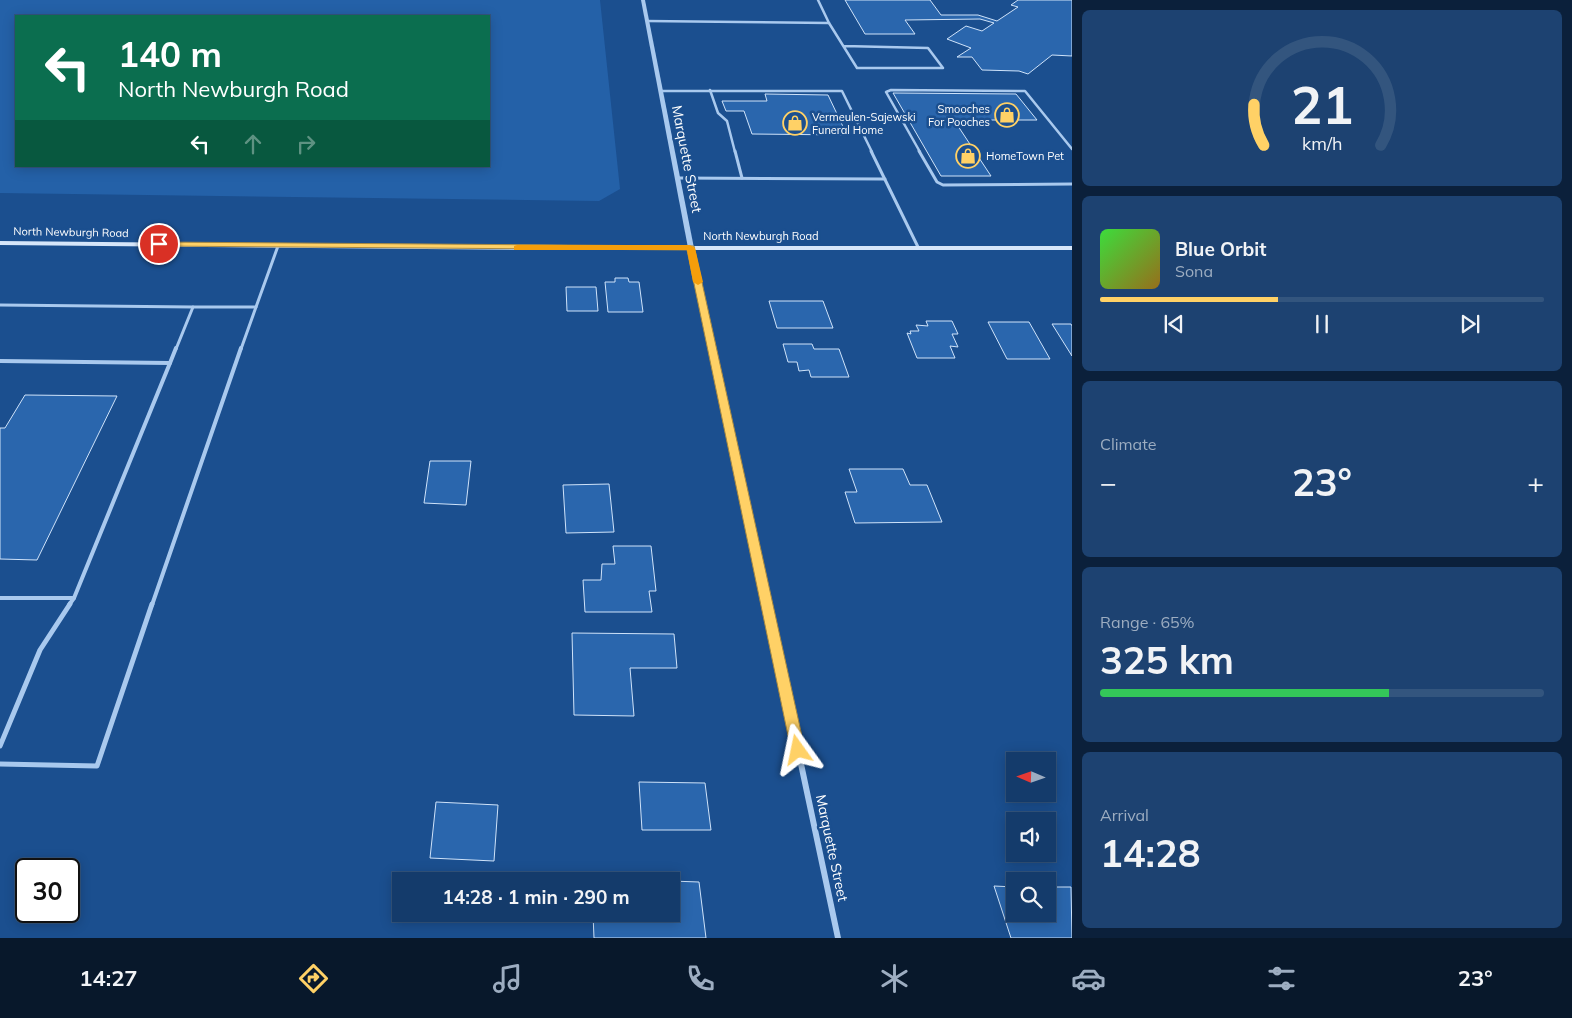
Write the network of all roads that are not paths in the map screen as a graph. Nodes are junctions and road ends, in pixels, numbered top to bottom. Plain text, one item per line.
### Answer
1 (643, 0) edge
2 (818, 0) edge
3 (647, 21) junction
4 (829, 23) junction
5 (844, 46) junction
6 (710, 90) junction
7 (661, 91) junction
8 (1072, 149) edge
9 (678, 178) junction
10 (742, 178) junction
11 (885, 179) junction
12 (1072, 184) edge
13 (0, 243) edge
14 (278, 246) junction
15 (918, 247) junction
16 (690, 248) junction
17 (1072, 248) edge
18 (0, 305) edge
19 (256, 307) junction
20 (193, 308) junction
21 (0, 361) edge
22 (170, 363) junction
23 (0, 598) edge
24 (74, 598) junction
25 (0, 746) edge
26 (0, 764) edge
27 (838, 938) edge

1 - 3 street, Marquette Street
2 - 4 lane
3 - 4 lane
3 - 7 street, Marquette Street
4 - 5 lane
5 - 5 lane
6 - 7 lane
6 - 10 lane
6 - 11 lane
7 - 9 street, Marquette Street
8 - 12 lane
9 - 10 lane
9 - 16 street, Marquette Street
10 - 11 lane
11 - 15 lane
13 - 14 main road, North Newburgh Road
14 - 16 main road, North Newburgh Road
14 - 19 lane
15 - 16 main road, North Newburgh Road
15 - 17 main road, North Newburgh Road
16 - 27 street, Marquette Street
18 - 20 lane
19 - 20 lane
19 - 26 lane
20 - 22 lane
21 - 22 lane
22 - 24 lane
23 - 24 lane
24 - 25 lane

